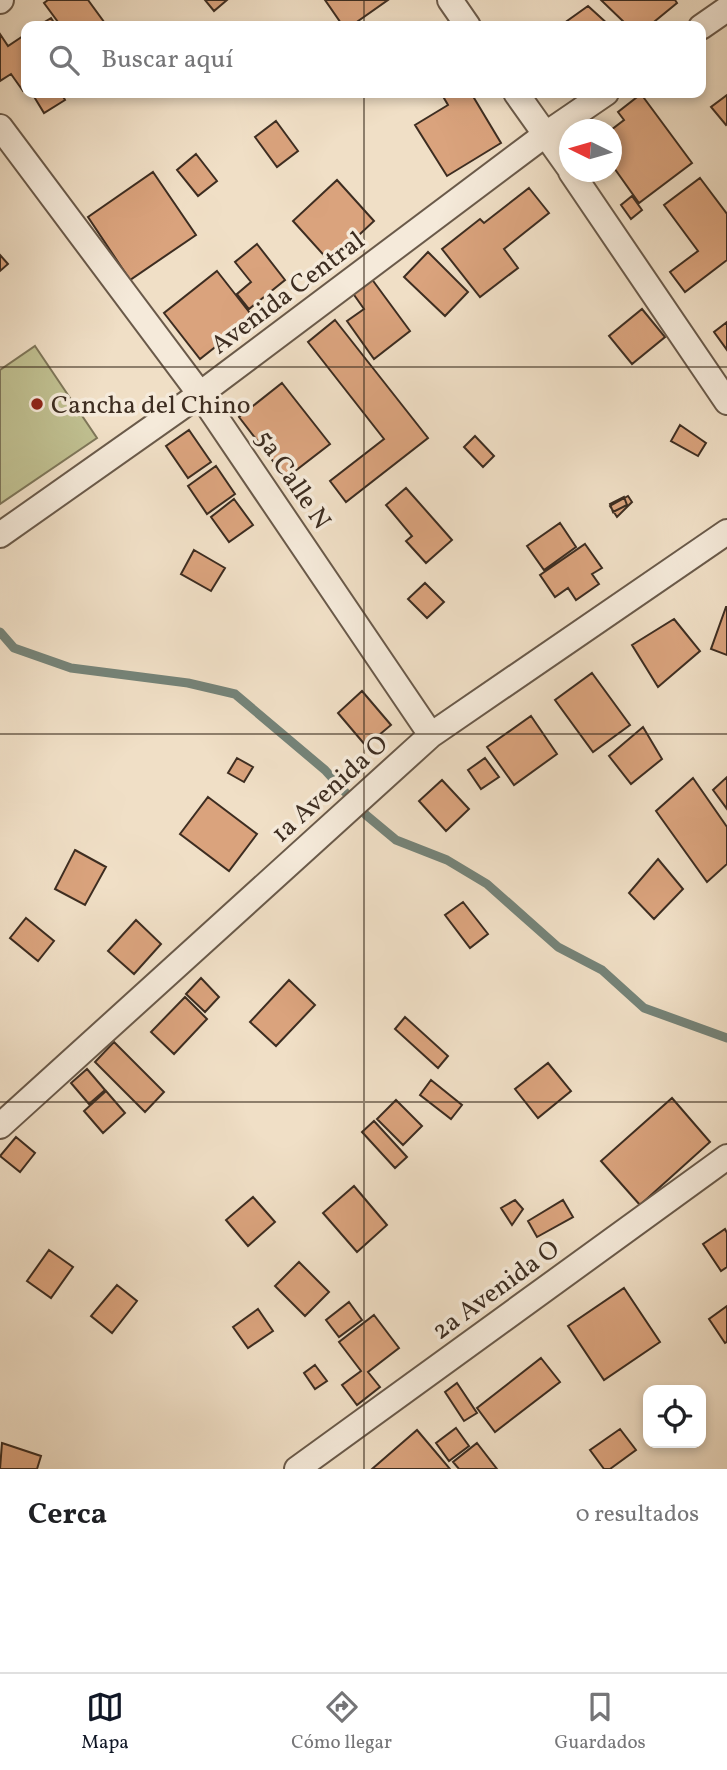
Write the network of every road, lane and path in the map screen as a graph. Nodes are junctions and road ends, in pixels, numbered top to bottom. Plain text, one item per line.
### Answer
1 (450, 0) edge
2 (727, 9) edge
3 (465, 21) edge
4 (706, 24) edge
5 (520, 98) edge
6 (599, 98) edge
7 (0, 127) edge
8 (546, 134) junction
9 (559, 154) edge
10 (578, 182) edge
11 (200, 394) junction
12 (727, 402) edge
13 (727, 532) edge
14 (0, 536) edge
15 (432, 735) junction
16 (0, 1125) edge
17 (727, 1157) edge
18 (297, 1469) edge

1 - 3 street
2 - 4 street
5 - 8 street
6 - 8 street, Avenida Central
7 - 11 street, 5a Calle N
8 - 9 street
8 - 11 street, Avenida Central
10 - 12 street
11 - 14 street, Avenida Central
11 - 15 street, 5a Calle N
13 - 15 street, 1a Avenida O
15 - 16 street, 1a Avenida O
17 - 18 street, 2a Avenida O

